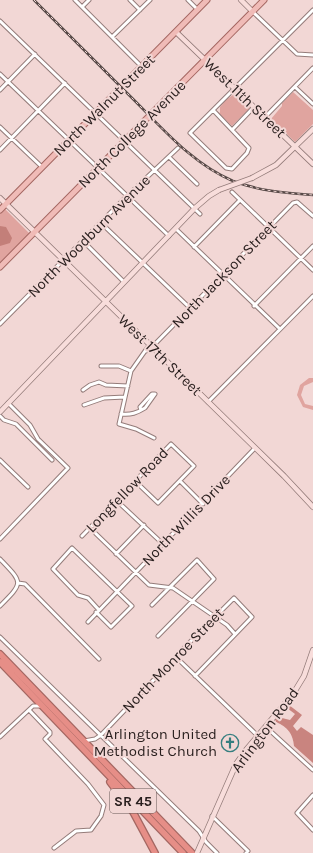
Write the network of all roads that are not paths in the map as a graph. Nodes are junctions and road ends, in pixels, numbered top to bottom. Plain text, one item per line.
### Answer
1 (75, 0) edge
2 (89, 0) edge
3 (130, 0) edge
4 (150, 0) edge
5 (188, 0) edge
6 (207, 0) edge
7 (241, 0) edge
8 (264, 0) edge
9 (82, 7) junction
10 (140, 10) junction
11 (198, 10) junction
12 (313, 10) edge
13 (253, 12) junction
14 (0, 21) edge
15 (176, 32) junction
16 (112, 37) junction
17 (283, 40) junction
18 (35, 54) junction
19 (313, 55) edge
20 (205, 60) junction
21 (142, 67) junction
22 (313, 68) edge
23 (0, 74) edge
24 (8, 82) junction
25 (65, 83) junction
26 (295, 86) junction
27 (235, 88) junction
28 (0, 90) edge
29 (313, 104) edge
30 (254, 107) junction
31 (213, 110) junction
32 (39, 111) junction
33 (96, 113) junction
34 (265, 118) junction
35 (0, 127) edge
36 (313, 129) edge
37 (232, 130) junction
38 (12, 138) junction
39 (69, 140) junction
40 (125, 141) junction
41 (295, 146) junction
42 (178, 148) dead end
43 (0, 150) edge
44 (169, 156) junction
45 (313, 164) edge
46 (42, 167) junction
47 (98, 168) junction
48 (154, 169) junction
49 (197, 184) dead end
50 (232, 192) dead end
51 (127, 196) junction
52 (0, 198) edge
53 (240, 200) junction
54 (5, 204) junction
55 (196, 208) junction
56 (0, 210) edge
57 (200, 214) dead end
58 (313, 216) edge
59 (101, 223) junction
60 (269, 227) junction
61 (176, 229) junction
62 (34, 233) junction
63 (169, 236) junction
64 (83, 241) junction
65 (313, 246) edge
66 (194, 247) junction
67 (301, 258) junction
68 (63, 262) junction
69 (143, 263) junction
70 (0, 267) edge
71 (313, 270) edge
72 (223, 274) junction
73 (125, 283) junction
74 (313, 296) edge
75 (106, 303) junction
76 (254, 306) junction
77 (190, 308) junction
78 (0, 324) edge
79 (280, 329) junction
80 (151, 346) junction
81 (101, 366) dead end
82 (132, 371) junction
83 (128, 386) junction
84 (83, 390) dead end
85 (125, 397) junction
86 (208, 402) junction
87 (0, 404) edge
88 (8, 404) junction
89 (84, 405) dead end
90 (4, 408) junction
91 (141, 410) junction
92 (121, 414) junction
93 (0, 415) edge
94 (154, 438) dead end
95 (255, 448) junction
96 (0, 460) edge
97 (52, 460) dead end
98 (136, 480) junction
99 (180, 481) junction
100 (28, 487) dead end
101 (116, 500) junction
102 (203, 504) junction
103 (313, 507) edge
104 (144, 525) junction
105 (90, 528) junction
106 (82, 536) dead end
107 (0, 539) edge
108 (163, 544) junction
109 (116, 554) junction
110 (0, 559) edge
111 (135, 572) junction
112 (18, 583) junction
113 (170, 587) junction
114 (116, 591) junction
115 (191, 602) junction
116 (152, 605) dead end
117 (0, 606) edge
118 (98, 611) junction
119 (214, 618) junction
120 (88, 622) dead end
121 (236, 634) junction
122 (158, 636) dead end
123 (0, 637) edge
124 (313, 650) edge
125 (0, 654) edge
126 (99, 659) dead end
127 (176, 659) junction
128 (0, 662) edge
129 (195, 676) junction
130 (33, 696) junction
131 (33, 706) junction
132 (42, 706) junction
133 (29, 710) junction
134 (60, 725) junction
135 (70, 727) junction
136 (266, 727) junction
137 (101, 735) junction
138 (258, 736) junction
139 (0, 737) edge
140 (95, 740) junction
141 (83, 741) junction
142 (93, 750) junction
143 (313, 770) edge
144 (105, 772) junction
145 (313, 795) edge
146 (212, 816) junction
147 (313, 830) edge
148 (203, 837) junction
149 (54, 848) dead end
150 (182, 852) edge
151 (195, 852) edge
152 (248, 852) edge
153 (155, 853) edge
154 (217, 853) edge

1 - 9 street
2 - 9 street
3 - 10 street
4 - 10 street
5 - 11 street
6 - 11 main road, North Walnut Street
7 - 13 street
8 - 13 main road, North College Avenue
9 - 16 street
10 - 16 street
11 - 15 main road, North Walnut Street
12 - 17 street
13 - 17 street
13 - 20 main road, North College Avenue
14 - 18 street
15 - 20 street, West 11th Street
15 - 21 main road, North Walnut Street
16 - 21 street
17 - 19 street
17 - 27 street
18 - 24 street
18 - 25 street
20 - 27 street, West 11th Street
20 - 40 main road, North College Avenue
21 - 33 main road, North Walnut Street
22 - 26 street
23 - 24 street
24 - 28 street
24 - 32 street
25 - 32 street
25 - 33 street
26 - 29 street
26 - 34 street
27 - 30 street, West 11th Street
27 - 31 street
30 - 34 street, West 11th Street
30 - 37 street
31 - 37 street
31 - 37 street
32 - 38 street
32 - 39 street
33 - 39 main road, North Walnut Street
33 - 40 street
34 - 41 street, West 11th Street
35 - 38 street
36 - 41 street
38 - 43 street
38 - 46 street
39 - 46 main road, North Walnut Street
39 - 47 street
40 - 47 main road, North College Avenue
40 - 48 street
41 - 45 street, West 11th Street
41 - 55 street, bridge
42 - 44 street, North Woodburn Avenue
44 - 48 street, North Woodburn Avenue
44 - 49 street
46 - 54 main road, North Walnut Street
47 - 51 street
47 - 62 main road, North College Avenue
48 - 51 street, North Woodburn Avenue
48 - 55 street
50 - 53 street
51 - 59 street, North Woodburn Avenue
51 - 63 street
52 - 54 street, West 17th Street
53 - 60 street
53 - 66 street
54 - 56 main road, North Walnut Street
54 - 62 street, West 17th Street
55 - 57 street
55 - 61 street
58 - 60 street, North Jackson Street
59 - 64 street, North Woodburn Avenue
59 - 69 street
60 - 67 street
60 - 72 street, North Jackson Street
61 - 63 street
61 - 66 street
62 - 68 street, West 17th Street
62 - 70 main road, North College Avenue
63 - 69 street
64 - 68 street, North Woodburn Avenue
64 - 73 street
65 - 67 street
66 - 72 street
67 - 71 street
67 - 76 street
68 - 75 street, West 17th Street
68 - 78 street, North Woodburn Avenue
69 - 73 street
69 - 77 street
72 - 76 street
72 - 77 street, North Jackson Street
73 - 75 street
74 - 79 street
75 - 80 street, West 17th Street
75 - 88 street
76 - 79 street
77 - 80 street, North Jackson Street
79 - 86 street
80 - 82 street, North Jackson Street
80 - 86 street, West 17th Street
81 - 82 street
82 - 83 street
83 - 84 street
83 - 85 street
85 - 89 street
85 - 92 street
86 - 95 street, West 17th Street
87 - 90 street
88 - 90 street
88 - 107 street
90 - 93 street
91 - 91 street
91 - 92 street
92 - 94 street
93 - 97 street
95 - 102 street, North Willis Drive
95 - 103 street, West 17th Street
96 - 100 street
98 - 99 street
98 - 99 street, Longfellow Road
98 - 101 street, Longfellow Road
99 - 102 street
101 - 104 street
101 - 105 street, Longfellow Road
102 - 108 street, North Willis Drive
104 - 108 street
104 - 109 street
105 - 106 street, Longfellow Road
105 - 109 street
108 - 111 street, North Willis Drive
109 - 111 street
110 - 112 street
111 - 113 street
111 - 114 street, North Willis Drive
112 - 117 street
112 - 126 street
113 - 115 street
113 - 115 street
113 - 116 street
114 - 118 street, North Willis Drive
114 - 118 street
114 - 118 street
115 - 119 street
115 - 122 street
118 - 120 street, North Willis Drive
119 - 121 street
119 - 121 street, North Monroe Street
119 - 127 street, North Monroe Street
121 - 129 street
123 - 137 street
124 - 136 street, Arlington Road
125 - 135 highway, SR 45
127 - 129 street
127 - 137 street, North Monroe Street
128 - 130 highway, SR 45
129 - 138 street
130 - 131 street
130 - 132 highway, SR 45
131 - 132 street
131 - 133 street
132 - 134 highway, SR 45
133 - 139 street
133 - 149 street
134 - 135 highway
134 - 144 highway, SR 45
135 - 141 highway, SR 45
136 - 138 street, Arlington Road
136 - 143 street
137 - 140 street, North Monroe Street
137 - 148 street
138 - 146 street, Arlington Road
140 - 141 street
140 - 142 street
141 - 142 highway, SR 45
142 - 151 highway, SR 45
144 - 150 highway, SR 45
144 - 153 highway
145 - 147 street
146 - 148 street, Arlington Road
146 - 152 street
148 - 151 street, Arlington Road
148 - 154 street

